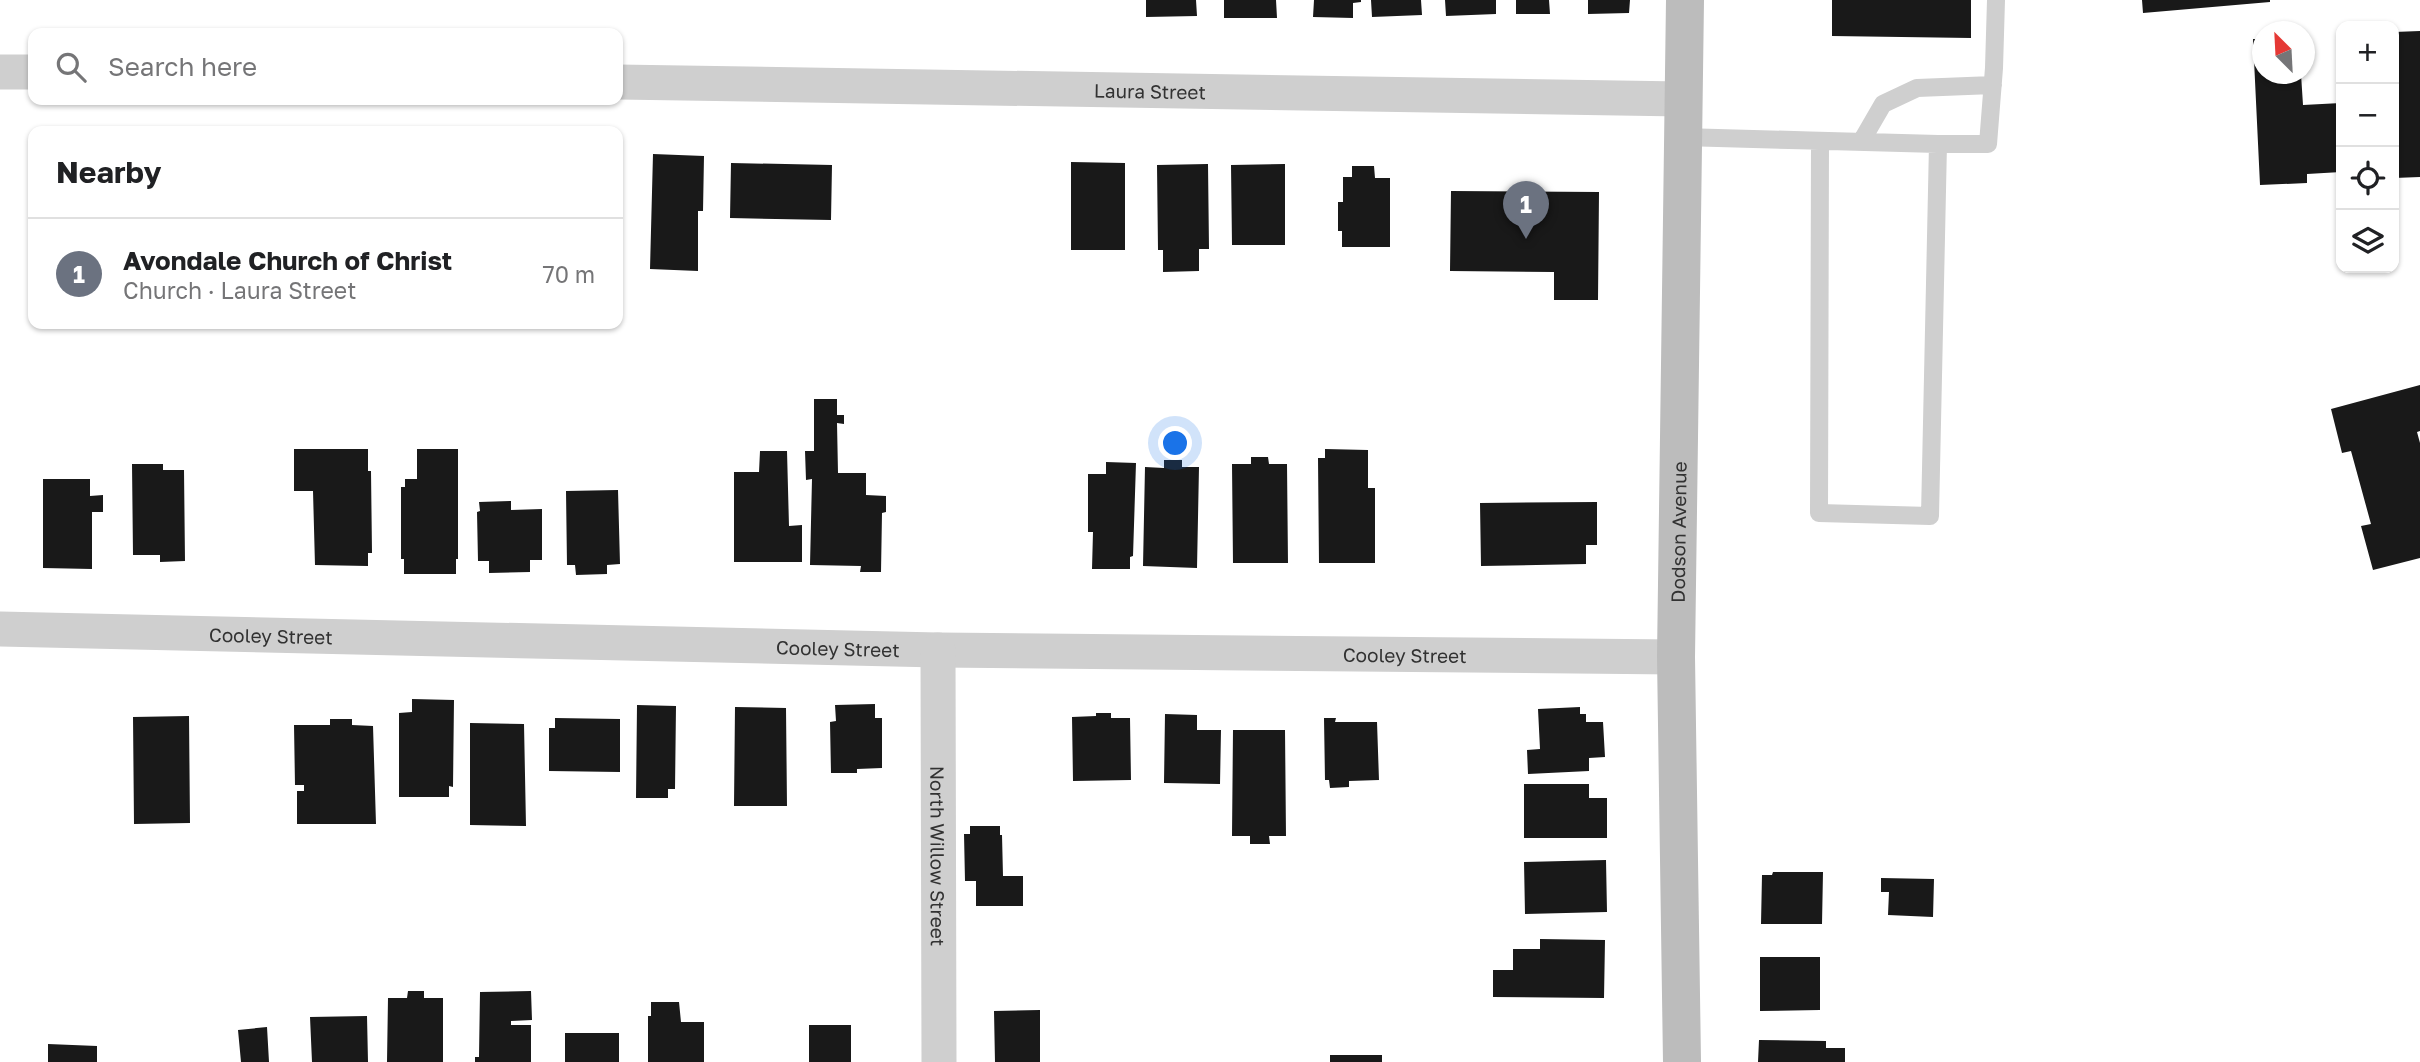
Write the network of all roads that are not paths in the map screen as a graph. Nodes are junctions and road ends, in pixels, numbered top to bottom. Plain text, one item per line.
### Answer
1 (1685, 0) edge
2 (1996, 0) edge
3 (0, 72) edge
4 (28, 72) edge
5 (623, 82) edge
6 (1993, 85) junction
7 (1682, 99) junction
8 (1682, 137) junction
9 (1820, 141) junction
10 (1861, 142) junction
11 (1938, 144) junction
12 (0, 629) edge
13 (938, 650) junction
14 (1676, 657) junction
15 (939, 1062) edge
16 (1682, 1062) edge

1 - 7 main road, Dodson Avenue
2 - 6 lane
3 - 4 street
5 - 7 street, Laura Street
6 - 10 lane
6 - 11 lane
7 - 8 main road, Dodson Avenue
8 - 9 lane
8 - 14 main road, Dodson Avenue
9 - 10 lane
9 - 11 lane
10 - 11 lane
12 - 13 street, Cooley Street
13 - 14 street, Cooley Street
13 - 15 street, North Willow Street
14 - 16 main road, Dodson Avenue

